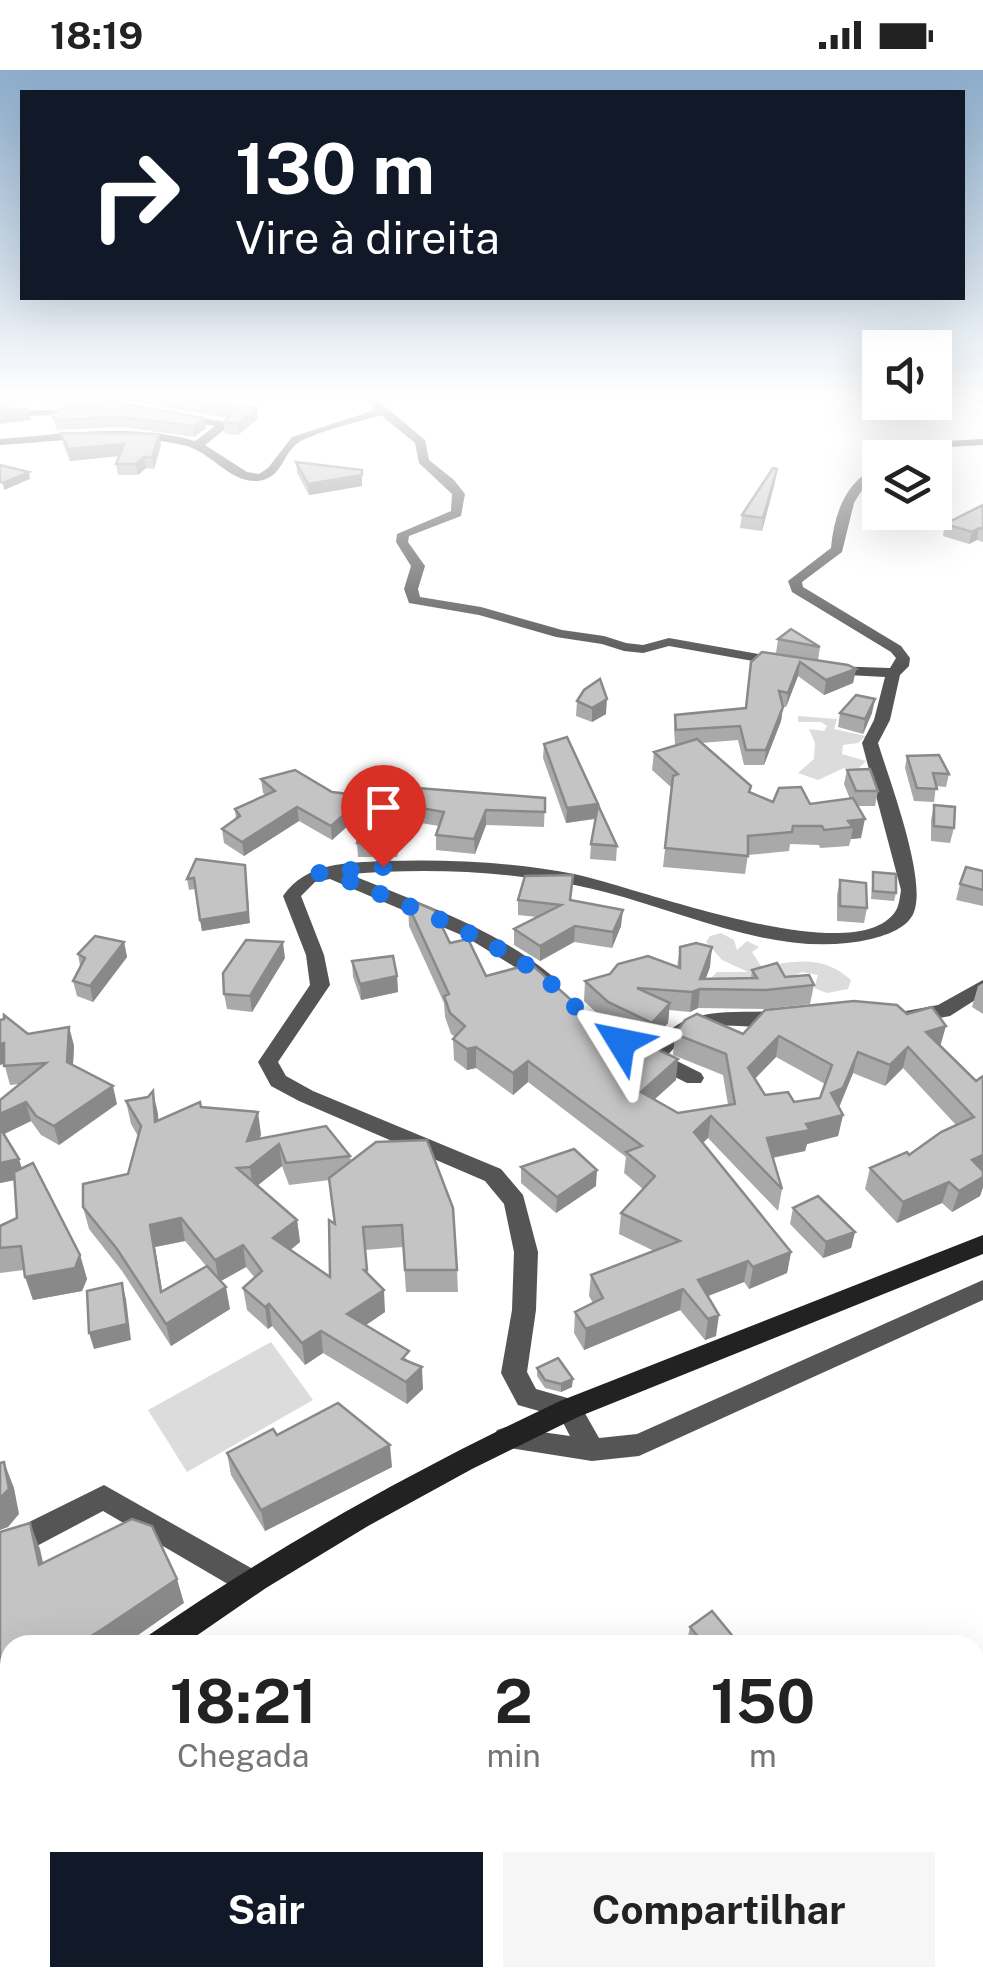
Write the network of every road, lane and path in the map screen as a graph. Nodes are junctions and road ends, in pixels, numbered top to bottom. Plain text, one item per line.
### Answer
1 (457, 487) edge
2 (858, 487) edge
3 (893, 672) junction
4 (319, 873) junction
5 (983, 986) edge
6 (562, 996) edge
7 (890, 1015) edge
8 (803, 1016) edge
9 (694, 1078) dead end
10 (983, 1244) edge
11 (983, 1290) edge
12 (569, 1409) junction
13 (506, 1438) junction
14 (592, 1450) junction
15 (0, 1546) edge
16 (248, 1581) junction
17 (173, 1635) edge

1 - 3 street
2 - 3 street
3 - 4 street
4 - 6 street
4 - 12 street
5 - 7 street
8 - 9 street
10 - 12 street
11 - 14 street
12 - 13 street
12 - 14 street
13 - 14 street
13 - 16 street
15 - 16 street
16 - 17 street

